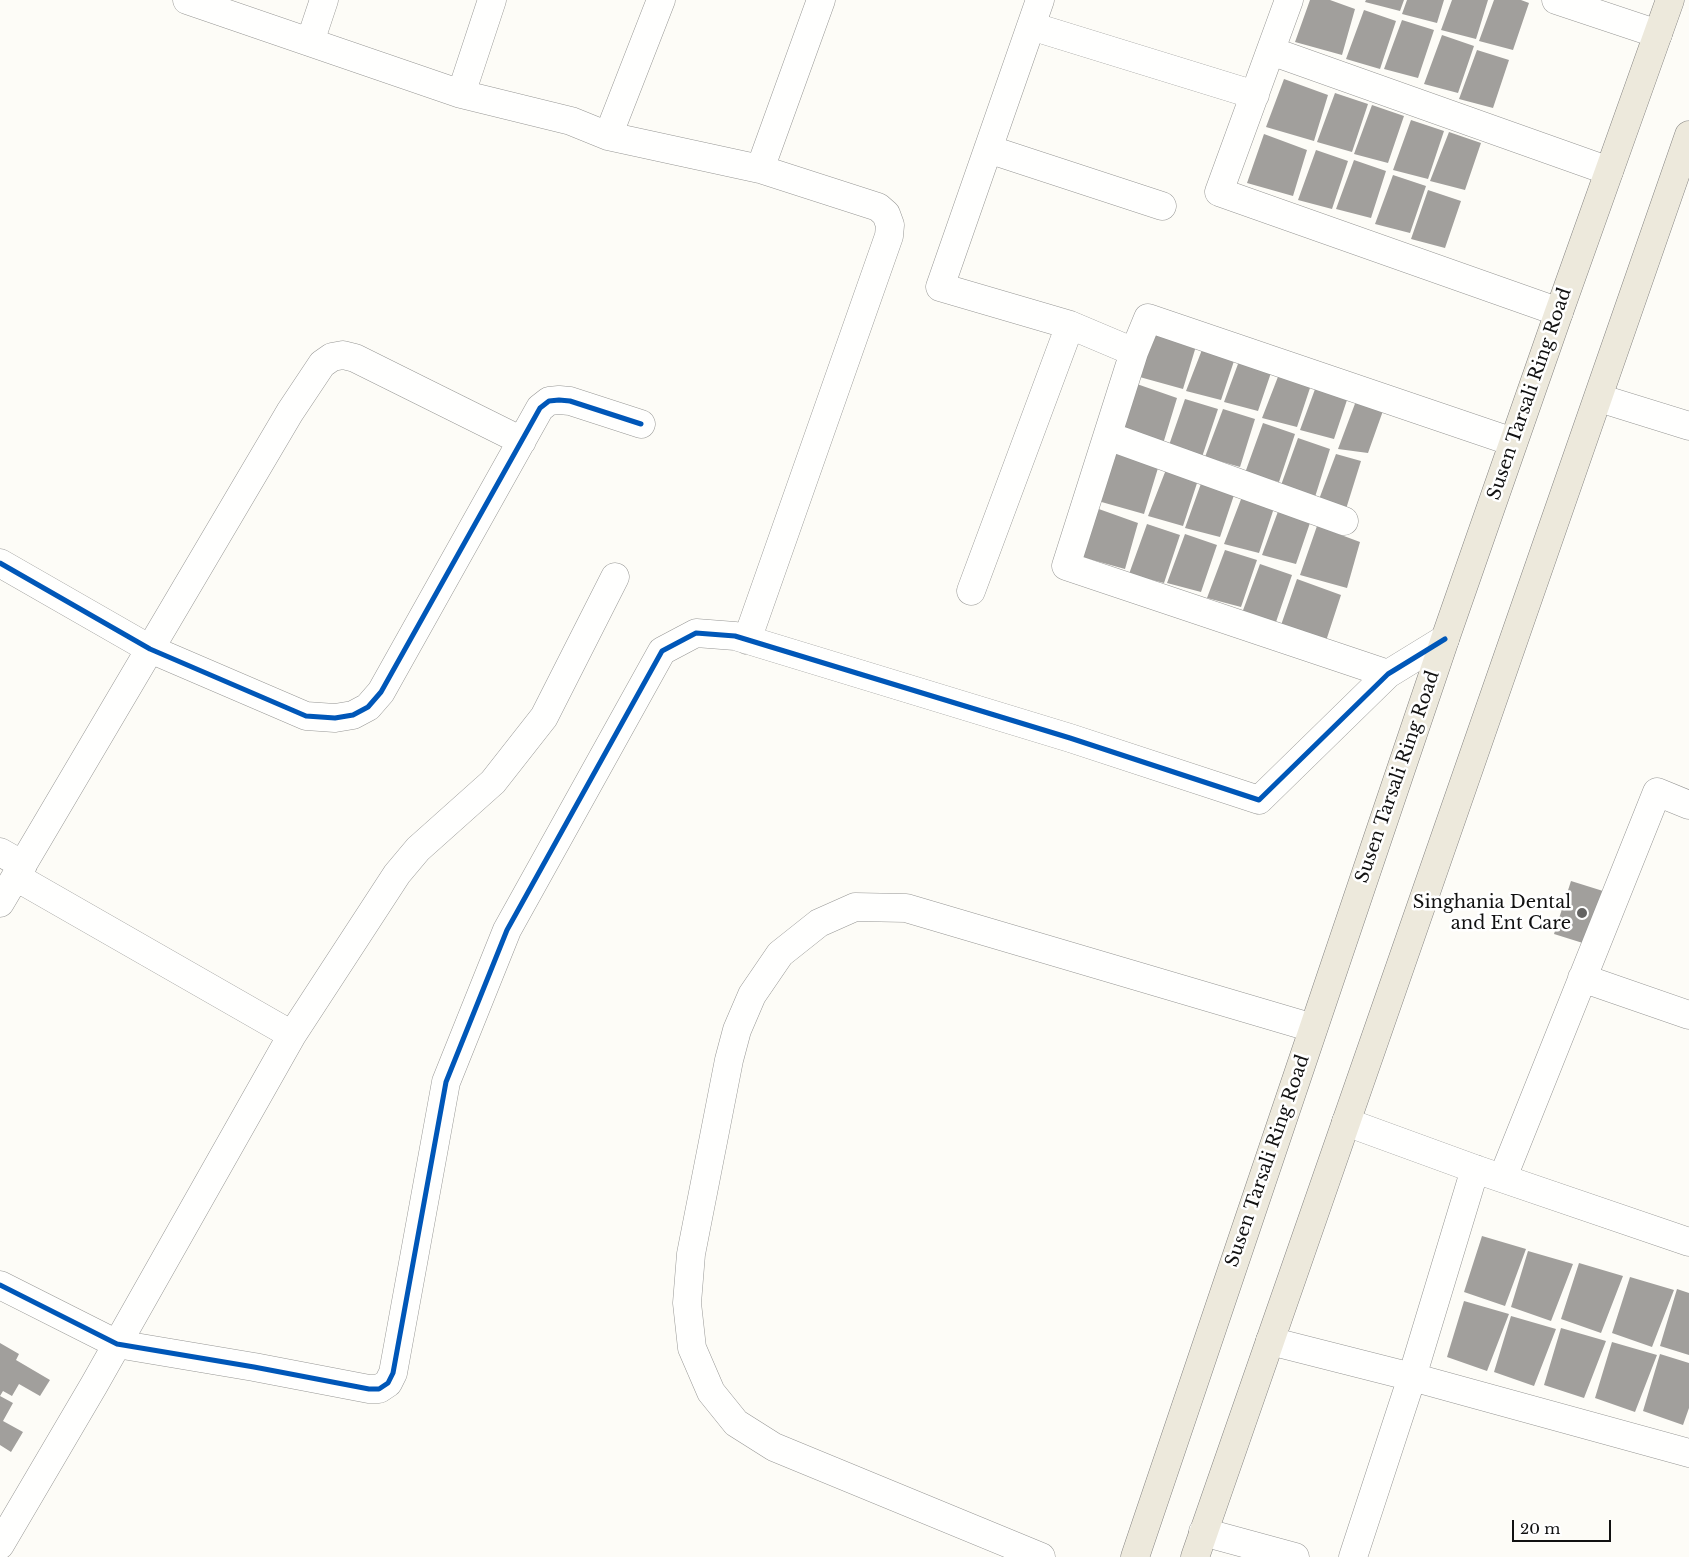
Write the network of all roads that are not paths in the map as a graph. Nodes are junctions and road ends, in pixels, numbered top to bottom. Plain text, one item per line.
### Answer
1 (187, 0) edge
2 (324, 0) edge
3 (492, 0) edge
4 (661, 0) edge
5 (821, 0) edge
6 (1040, 0) edge
7 (1289, 0) edge
8 (1556, 0) edge
9 (1670, 0) edge
10 (1031, 26) junction
11 (1658, 34) junction
12 (310, 42) junction
13 (1270, 51) junction
14 (461, 94) junction
15 (1255, 95) junction
16 (1689, 134) edge
17 (608, 136) junction
18 (988, 148) junction
19 (760, 169) junction
20 (1609, 171) junction
21 (1162, 206) dead end
22 (1559, 312) junction
23 (1070, 325) junction
24 (1134, 352) junction
25 (1598, 398) junction
26 (641, 424) dead end
27 (1689, 426) edge
28 (1108, 436) junction
29 (522, 441) junction
30 (1513, 442) junction
31 (1344, 521) dead end
32 (0, 563) edge
33 (615, 577) dead end
34 (970, 591) dead end
35 (1445, 639) junction
36 (747, 640) junction
37 (150, 649) junction
38 (1388, 674) junction
39 (1689, 805) edge
40 (13, 864) edge
41 (0, 903) edge
42 (1582, 978) junction
43 (1689, 1015) edge
44 (1313, 1028) junction
45 (292, 1035) junction
46 (1346, 1122) junction
47 (1475, 1169) junction
48 (1503, 1177) junction
49 (1686, 1236) edge
50 (0, 1285) edge
51 (1270, 1341) junction
52 (117, 1344) junction
53 (1412, 1377) junction
54 (1689, 1453) edge
55 (1203, 1532) junction
56 (0, 1544) edge
57 (1041, 1557) edge
58 (1135, 1557) edge
59 (1194, 1557) edge
60 (1295, 1557) edge
61 (1353, 1557) edge

1 - 12 street
2 - 12 street
3 - 14 street
4 - 17 street
5 - 19 street
6 - 10 street
7 - 13 street
8 - 11 street
9 - 11 main road, Susen Tarsali Ring Road
10 - 15 street
10 - 18 street
11 - 20 main road, Susen Tarsali Ring Road
12 - 14 street
13 - 15 street
13 - 20 street
14 - 17 street
15 - 22 street
16 - 25 main road
17 - 19 street
18 - 21 street
18 - 23 street
19 - 36 street
20 - 22 main road, Susen Tarsali Ring Road
22 - 30 main road, Susen Tarsali Ring Road
23 - 24 street
23 - 34 street
24 - 28 street
24 - 30 street
25 - 27 street
25 - 46 main road
26 - 29 street
28 - 31 street
28 - 38 street
29 - 37 street
29 - 37 street
30 - 35 main road, Susen Tarsali Ring Road
32 - 37 street
33 - 45 street
35 - 38 street
35 - 44 main road, Susen Tarsali Ring Road
36 - 38 street
36 - 52 street
37 - 40 street
39 - 42 street
40 - 41 street
40 - 45 street
42 - 43 street
42 - 48 street
44 - 57 street
44 - 58 main road, Susen Tarsali Ring Road
45 - 52 street
46 - 47 street
46 - 51 main road
47 - 48 street
47 - 53 street
48 - 49 street
50 - 52 street
51 - 53 street
51 - 55 main road
52 - 56 street
53 - 54 street
53 - 61 street
55 - 59 main road
55 - 60 street

